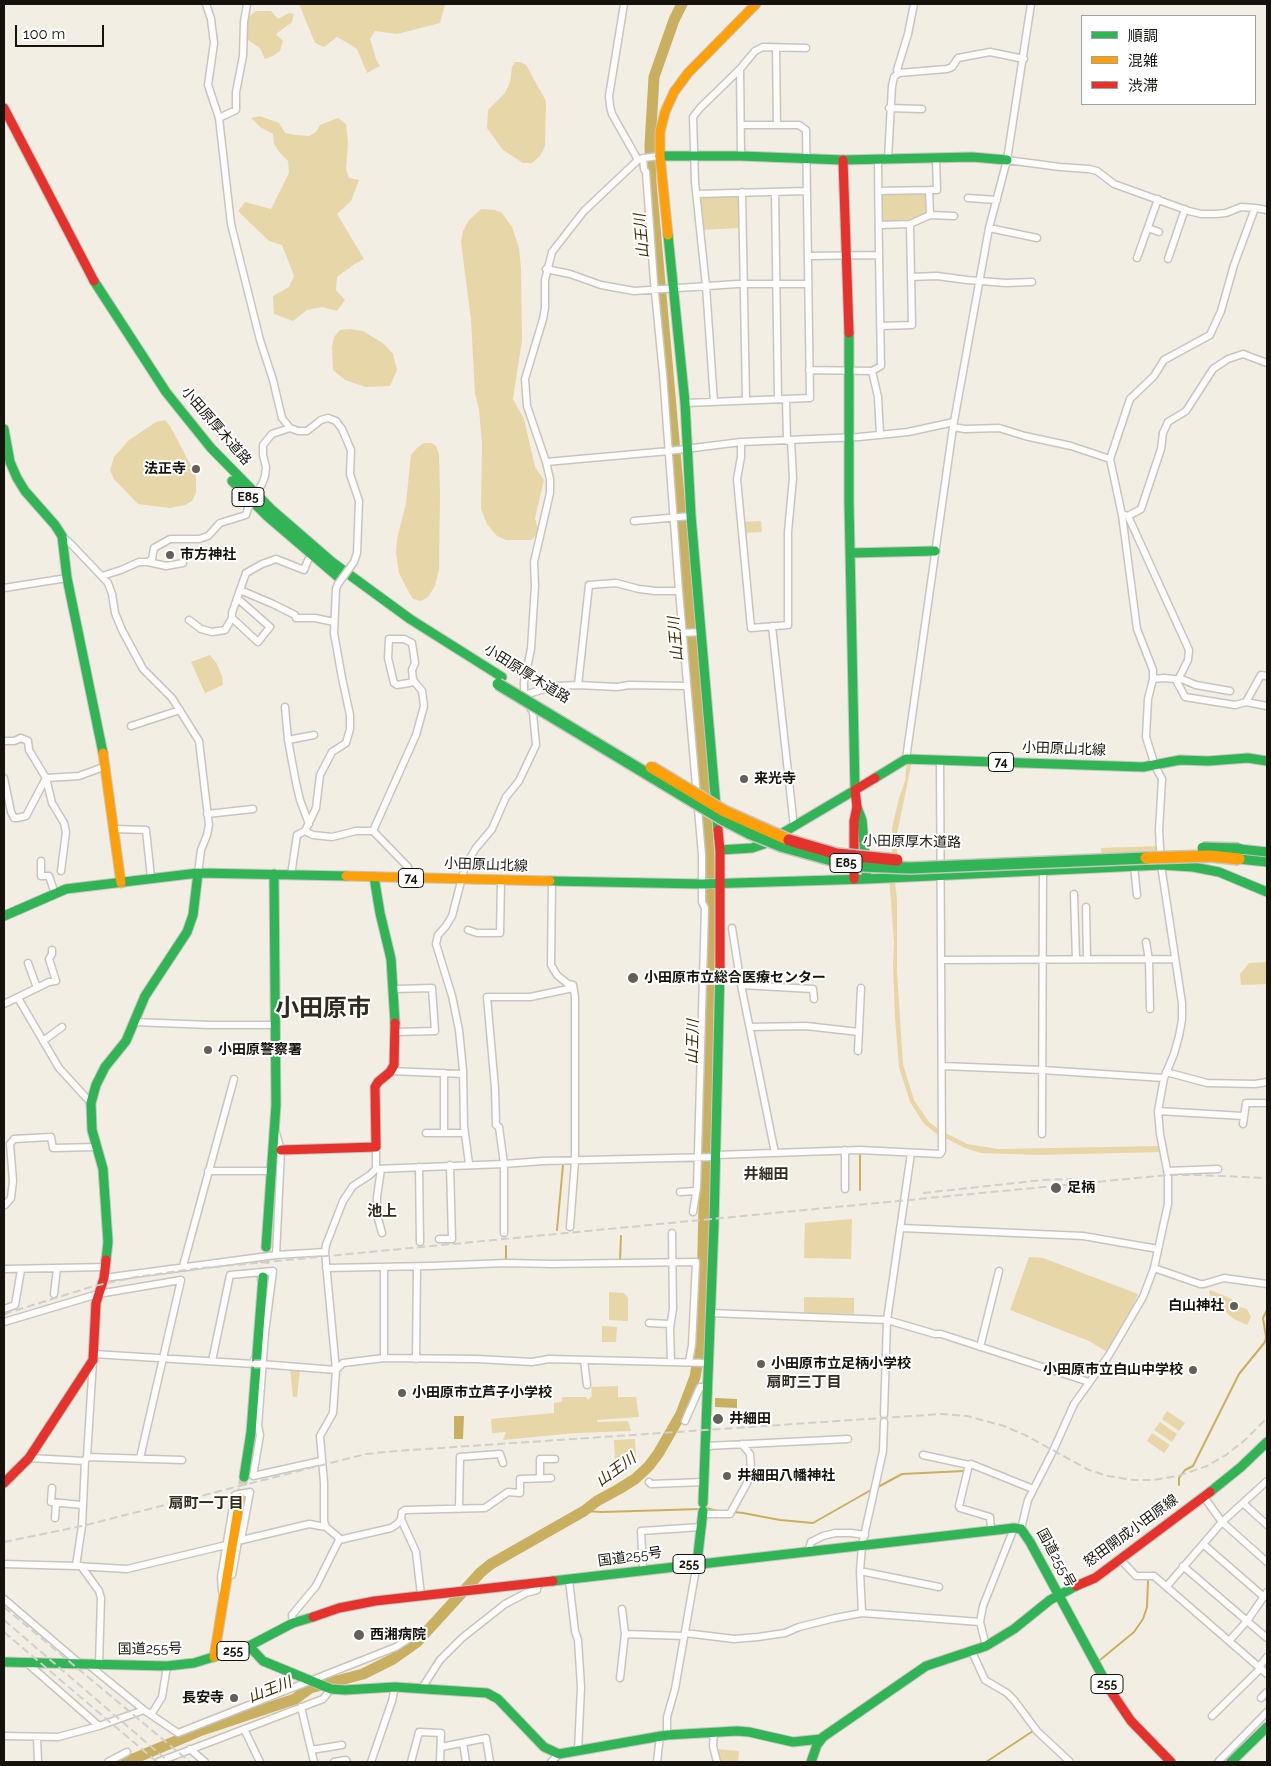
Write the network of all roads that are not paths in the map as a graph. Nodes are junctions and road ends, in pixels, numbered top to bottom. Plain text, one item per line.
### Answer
1 (206, 4) edge
2 (247, 4) edge
3 (624, 4) edge
4 (756, 4) edge
5 (914, 4) edge
6 (1032, 4) edge
7 (776, 48) junction
8 (806, 48) dead end
9 (1024, 58) junction
10 (740, 69) junction
11 (899, 73) junction
12 (4, 108) edge
13 (890, 108) junction
14 (922, 108) dead end
15 (220, 118) junction
16 (4, 125) edge
17 (741, 125) junction
18 (777, 125) junction
19 (660, 156) junction
20 (694, 156) junction
21 (741, 156) junction
22 (642, 159) junction
23 (806, 159) junction
24 (936, 159) junction
25 (843, 160) junction
26 (883, 160) junction
27 (1007, 160) junction
28 (929, 190) junction
29 (807, 191) junction
30 (879, 191) junction
31 (742, 192) junction
32 (775, 192) junction
33 (697, 194) junction
34 (968, 198) dead end
35 (1158, 199) junction
36 (997, 200) junction
37 (1255, 208) junction
38 (1185, 209) junction
39 (1267, 210) edge
40 (930, 215) junction
41 (954, 216) dead end
42 (879, 224) junction
43 (910, 224) junction
44 (989, 228) junction
45 (1148, 228) junction
46 (1159, 232) dead end
47 (1037, 238) dead end
48 (69, 243) junction
49 (847, 255) junction
50 (879, 255) junction
51 (809, 256) junction
52 (1137, 258) dead end
53 (1168, 259) dead end
54 (546, 269) junction
55 (911, 277) junction
56 (980, 281) junction
57 (1032, 282) dead end
58 (744, 284) junction
59 (776, 284) junction
60 (808, 284) junction
61 (706, 286) junction
62 (674, 289) junction
63 (655, 290) junction
64 (881, 326) junction
65 (1267, 363) edge
66 (809, 370) junction
67 (850, 371) junction
68 (872, 371) junction
69 (778, 399) junction
70 (786, 399) junction
71 (746, 400) junction
72 (685, 402) junction
73 (714, 402) junction
74 (953, 425) junction
75 (290, 428) junction
76 (4, 429) edge
77 (880, 435) junction
78 (850, 437) junction
79 (789, 440) junction
80 (741, 442) junction
81 (686, 448) junction
82 (669, 451) junction
83 (1110, 459) junction
84 (546, 462) junction
85 (691, 516) junction
86 (1125, 516) junction
87 (674, 517) junction
88 (634, 521) dead end
89 (62, 536) junction
90 (935, 551) junction
91 (850, 553) junction
92 (308, 560) dead end
93 (148, 562) junction
94 (183, 563) dead end
95 (102, 576) junction
96 (67, 578) junction
97 (4, 588) edge
98 (240, 590) junction
99 (679, 591) junction
100 (237, 598) junction
101 (232, 618) junction
102 (189, 620) dead end
103 (334, 622) junction
104 (772, 626) junction
105 (702, 632) junction
106 (683, 633) junction
107 (1267, 676) edge
108 (1153, 679) junction
109 (1178, 679) junction
110 (414, 682) junction
111 (578, 685) junction
112 (687, 686) junction
113 (1225, 692) dead end
114 (524, 695) junction
115 (1246, 702) junction
116 (1267, 706) edge
117 (285, 708) dead end
118 (180, 710) junction
119 (131, 726) dead end
120 (314, 735) dead end
121 (288, 740) junction
122 (4, 742) edge
123 (906, 759) junction
124 (940, 760) junction
125 (1267, 761) edge
126 (106, 766) junction
127 (1155, 766) junction
128 (4, 778) edge
129 (46, 778) junction
130 (855, 790) junction
131 (856, 807) junction
132 (253, 810) dead end
133 (207, 814) junction
134 (309, 824) junction
135 (794, 826) junction
136 (114, 829) junction
137 (305, 831) junction
138 (373, 831) junction
139 (720, 850) junction
140 (1267, 852) edge
141 (1239, 854) junction
142 (42, 861) dead end
143 (1267, 862) edge
144 (1161, 865) junction
145 (1134, 866) junction
146 (61, 871) dead end
147 (1043, 871) junction
148 (198, 873) junction
149 (274, 874) junction
150 (291, 875) junction
151 (940, 875) junction
152 (374, 877) junction
153 (151, 878) junction
154 (411, 878) junction
155 (460, 879) junction
156 (867, 879) junction
157 (501, 880) junction
158 (854, 880) junction
159 (552, 881) junction
160 (121, 883) junction
161 (702, 884) junction
162 (717, 884) junction
163 (1267, 892) edge
164 (54, 894) junction
165 (1074, 894) dead end
166 (1137, 895) dead end
167 (1086, 907) dead end
168 (4, 916) edge
169 (732, 928) dead end
170 (468, 930) dead end
171 (1146, 942) dead end
172 (52, 950) dead end
173 (1076, 959) junction
174 (941, 960) junction
175 (1044, 960) junction
176 (1087, 960) junction
177 (1149, 960) junction
178 (1175, 960) junction
179 (28, 963) dead end
180 (741, 985) junction
181 (37, 988) junction
182 (573, 988) junction
183 (861, 988) dead end
184 (394, 990) junction
185 (18, 998) junction
186 (814, 999) dead end
187 (4, 1004) edge
188 (1150, 1009) dead end
189 (134, 1022) junction
190 (276, 1025) junction
191 (62, 1027) dead end
192 (750, 1027) junction
193 (396, 1032) junction
194 (859, 1032) junction
195 (43, 1041) junction
196 (858, 1051) dead end
197 (942, 1066) junction
198 (1042, 1070) junction
199 (390, 1072) junction
200 (444, 1074) junction
201 (463, 1074) junction
202 (1165, 1075) junction
203 (234, 1079) dead end
204 (1267, 1082) edge
205 (90, 1103) junction
206 (1267, 1103) edge
207 (1158, 1111) junction
208 (275, 1127) junction
209 (426, 1133) dead end
210 (444, 1133) junction
211 (465, 1133) junction
212 (1042, 1134) dead end
213 (97, 1147) junction
214 (376, 1147) junction
215 (281, 1150) junction
216 (845, 1150) junction
217 (775, 1153) junction
218 (911, 1153) junction
219 (714, 1156) junction
220 (697, 1157) junction
221 (575, 1161) junction
222 (469, 1164) junction
223 (504, 1164) junction
224 (450, 1165) junction
225 (419, 1167) junction
226 (379, 1169) junction
227 (1218, 1169) dead end
228 (208, 1171) junction
229 (268, 1171) junction
230 (1167, 1171) junction
231 (844, 1189) dead end
232 (696, 1191) junction
233 (680, 1192) dead end
234 (5, 1205) dead end
235 (694, 1212) dead end
236 (570, 1227) dead end
237 (902, 1228) junction
238 (504, 1232) dead end
239 (382, 1233) dead end
240 (672, 1233) dead end
241 (439, 1239) dead end
242 (420, 1242) dead end
243 (1158, 1249) junction
244 (264, 1252) junction
245 (325, 1252) junction
246 (276, 1255) junction
247 (673, 1262) junction
248 (183, 1266) junction
249 (384, 1267) junction
250 (417, 1267) junction
251 (57, 1268) junction
252 (326, 1268) junction
253 (1154, 1268) junction
254 (4, 1269) edge
255 (21, 1270) junction
256 (999, 1271) dead end
257 (104, 1272) junction
258 (262, 1275) junction
259 (1267, 1284) edge
260 (54, 1294) dead end
261 (98, 1294) junction
262 (4, 1309) edge
263 (710, 1313) junction
264 (887, 1320) junction
265 (4, 1322) edge
266 (648, 1323) dead end
267 (670, 1324) junction
268 (980, 1347) junction
269 (93, 1357) junction
270 (164, 1358) junction
271 (384, 1358) junction
272 (416, 1358) junction
273 (584, 1360) junction
274 (212, 1361) junction
275 (671, 1362) junction
276 (688, 1362) junction
277 (709, 1362) junction
278 (260, 1364) junction
279 (336, 1370) junction
280 (1089, 1382) junction
281 (587, 1385) dead end
282 (708, 1387) junction
283 (884, 1414) dead end
284 (685, 1421) dead end
285 (884, 1422) dead end
286 (848, 1439) dead end
287 (1267, 1442) edge
288 (742, 1444) junction
289 (706, 1446) junction
290 (923, 1456) dead end
291 (29, 1458) junction
292 (140, 1458) junction
293 (86, 1459) junction
294 (555, 1459) dead end
295 (182, 1460) dead end
296 (321, 1461) junction
297 (503, 1463) dead end
298 (969, 1465) junction
299 (244, 1477) tunnel mouth
300 (540, 1478) junction
301 (552, 1478) dead end
302 (649, 1482) dead end
303 (704, 1482) junction
304 (4, 1483) edge
305 (1266, 1484) edge
306 (52, 1488) dead end
307 (1033, 1489) junction
308 (1204, 1497) junction
309 (240, 1498) tunnel mouth
310 (56, 1503) junction
311 (1244, 1503) junction
312 (82, 1505) junction
313 (459, 1509) junction
314 (703, 1509) junction
315 (55, 1518) dead end
316 (401, 1519) junction
317 (1222, 1522) junction
318 (1267, 1525) edge
319 (326, 1527) junction
320 (701, 1527) junction
321 (1018, 1528) junction
322 (991, 1530) junction
323 (241, 1540) junction
324 (339, 1540) junction
325 (863, 1540) junction
326 (1202, 1544) junction
327 (226, 1545) junction
328 (1120, 1558) junction
329 (1267, 1562) edge
330 (697, 1563) junction
331 (4, 1564) edge
332 (79, 1566) junction
333 (1183, 1566) junction
334 (643, 1570) junction
335 (860, 1571) junction
336 (569, 1580) junction
337 (538, 1582) junction
338 (1167, 1586) junction
339 (939, 1587) dead end
340 (420, 1595) junction
341 (1059, 1595) junction
342 (1266, 1595) edge
343 (223, 1597) junction
344 (4, 1599) edge
345 (622, 1609) dead end
346 (862, 1613) junction
347 (1247, 1621) junction
348 (980, 1622) junction
349 (293, 1623) junction
350 (625, 1634) junction
351 (685, 1634) junction
352 (410, 1638) dead end
353 (1267, 1638) edge
354 (1229, 1641) junction
355 (249, 1646) junction
356 (986, 1646) junction
357 (972, 1652) junction
358 (214, 1657) junction
359 (1267, 1657) edge
360 (4, 1662) edge
361 (27, 1663) junction
362 (89, 1665) junction
363 (167, 1666) junction
364 (1260, 1668) junction
365 (1267, 1674) edge
366 (620, 1678) dead end
367 (311, 1681) junction
368 (395, 1687) junction
369 (422, 1688) junction
370 (335, 1690) junction
371 (1267, 1692) edge
372 (1262, 1698) dead end
373 (301, 1707) junction
374 (144, 1710) junction
375 (1267, 1712) edge
376 (151, 1715) junction
377 (1212, 1716) dead end
378 (99, 1726) junction
379 (1267, 1727) edge
380 (244, 1729) junction
381 (714, 1732) junction
382 (4, 1736) edge
383 (663, 1736) junction
384 (37, 1737) junction
385 (821, 1739) junction
386 (463, 1743) junction
387 (342, 1745) dead end
388 (441, 1747) junction
389 (190, 1749) junction
390 (311, 1750) junction
391 (578, 1751) junction
392 (127, 1752) dead end
393 (555, 1758) edge
394 (38, 1762) edge
395 (108, 1762) edge
396 (158, 1762) edge
397 (205, 1762) edge
398 (260, 1762) edge
399 (314, 1762) edge
400 (334, 1762) edge
401 (347, 1762) edge
402 (371, 1762) edge
403 (411, 1762) edge
404 (440, 1762) edge
405 (466, 1762) edge
406 (490, 1762) edge
407 (656, 1762) edge
408 (717, 1762) edge
409 (811, 1762) edge
410 (1070, 1762) edge
411 (1171, 1762) edge
412 (1218, 1762) edge
413 (1231, 1762) edge

1 - 15 street
2 - 15 street
3 - 22 street
4 - 19 main road
5 - 11 street
6 - 9 street
7 - 8 street
7 - 10 street
7 - 18 street
9 - 11 street
9 - 27 street
10 - 17 street
10 - 20 street
11 - 13 street
12 - 48 main road, 小田原厚木道路 / E85
13 - 14 street
13 - 26 street
15 - 75 street
16 - 48 main road, 小田原厚木道路 / E85
17 - 18 street
17 - 21 street
18 - 23 street
19 - 20 main road
19 - 22 street
19 - 62 main road
20 - 21 main road
20 - 33 street
21 - 23 main road
22 - 54 street
22 - 63 street
23 - 25 main road
23 - 29 street
24 - 26 main road
24 - 27 main road
24 - 28 street
25 - 26 main road
25 - 49 main road
26 - 30 street
27 - 35 street
27 - 36 street
28 - 30 street
28 - 40 street
29 - 32 street
29 - 51 street
30 - 42 street
31 - 32 street
31 - 33 street
31 - 58 street
32 - 59 street
33 - 61 street
34 - 36 street
35 - 38 street
35 - 45 street
36 - 44 street
37 - 38 street
37 - 39 street
37 - 83 street
38 - 53 street
40 - 41 street
40 - 43 street
42 - 43 street
42 - 50 street
43 - 55 street
44 - 47 street
44 - 56 street
45 - 46 street
45 - 52 street
48 - 141 main road, 小田原厚木道路 / E85, bridge
49 - 50 street
49 - 51 street
49 - 67 main road
50 - 64 street
51 - 60 street
54 - 63 street
54 - 84 street
55 - 56 street
55 - 64 street
56 - 57 street
56 - 74 street
58 - 59 street
58 - 61 street
58 - 71 street
59 - 60 street
59 - 69 street
60 - 66 street
61 - 62 street
61 - 73 street
62 - 63 street
62 - 72 main road
63 - 82 street
64 - 68 street
65 - 86 street
66 - 67 street
66 - 70 street
67 - 68 street
67 - 78 main road
68 - 77 street
69 - 70 street
69 - 71 street
70 - 79 street
71 - 73 street
72 - 73 street
72 - 81 main road
74 - 77 street
74 - 83 street
74 - 90 street
75 - 93 street, bridge
75 - 103 street, bridge
76 - 89 main road
77 - 78 street
78 - 79 street
78 - 91 main road
79 - 80 street
79 - 104 street
80 - 81 street
80 - 104 street
81 - 82 street
81 - 85 main road
82 - 84 street
82 - 87 street
83 - 86 street
84 - 114 street
85 - 87 street
85 - 105 main road
86 - 108 street
86 - 109 street
87 - 88 street
87 - 99 street
89 - 95 street
89 - 96 main road
90 - 91 main road
90 - 123 street
91 - 130 main road
92 - 98 street
93 - 94 street
93 - 95 street
95 - 118 street
96 - 97 street
96 - 126 main road
98 - 100 street
98 - 103 street
99 - 106 street
99 - 111 street
100 - 101 street
100 - 101 street
101 - 102 street
103 - 134 street
104 - 135 street
105 - 106 street
105 - 139 main road
106 - 112 street
107 - 115 street
108 - 109 street
108 - 127 street
109 - 113 street
109 - 115 street
110 - 110 street
110 - 138 street
111 - 112 street
111 - 114 street
112 - 161 street
114 - 155 street
115 - 116 street
117 - 121 street
118 - 119 street
118 - 133 street
120 - 121 street
121 - 134 street
122 - 129 street
123 - 124 main road, 小田原山北線 / 74
123 - 130 main road
124 - 127 main road, 小田原山北線 / 74
124 - 151 street
125 - 127 main road, 小田原山北線 / 74
126 - 129 street
126 - 136 main road
127 - 144 street
128 - 129 street
129 - 146 street
130 - 131 main road
130 - 135 main road
131 - 156 main road
131 - 158 main road
132 - 133 street
133 - 148 street
134 - 137 street
135 - 139 main road
136 - 153 street
136 - 160 main road
137 - 138 street
137 - 150 street
138 - 154 street
139 - 162 main road
140 - 141 main road, 小田原厚木道路 / E85
141 - 143 main road, 小田原厚木道路 / E85
142 - 164 street
144 - 145 main road, 小田原山北線
144 - 163 main road, 小田原山北線
144 - 178 street
145 - 147 main road, 小田原山北線
145 - 166 street
147 - 151 main road, 小田原山北線
147 - 175 street
148 - 149 main road, 小田原山北線 / 74
148 - 153 main road, 小田原山北線 / 74
148 - 189 main road
149 - 150 main road, 小田原山北線 / 74
149 - 190 main road
150 - 152 main road, 小田原山北線 / 74
151 - 156 main road, 小田原山北線
151 - 174 street
152 - 154 main road, 小田原山北線 / 74
152 - 184 main road
153 - 160 main road, 小田原山北線 / 74
154 - 155 main road, 小田原山北線 / 74
155 - 157 main road, 小田原山北線 / 74
155 - 201 street
156 - 158 main road, 小田原山北線 / 74
157 - 159 main road, 小田原山北線 / 74
157 - 170 street
158 - 162 main road, 小田原山北線 / 74
159 - 161 main road, 小田原山北線 / 74
159 - 182 street
160 - 164 main road, 小田原山北線 / 74
161 - 162 main road, 小田原山北線 / 74
161 - 220 street
162 - 219 main road
164 - 168 main road, 小田原山北線 / 74
165 - 173 street
167 - 176 street
169 - 180 street
171 - 177 street
172 - 181 street
173 - 175 street
173 - 176 street
174 - 175 street
174 - 197 street
175 - 198 street
176 - 177 street
177 - 178 street
177 - 188 street
178 - 202 street
179 - 181 street
180 - 186 street
180 - 192 street
181 - 185 street
182 - 221 street
182 - 223 street
183 - 194 street
184 - 193 main road
184 - 193 street
185 - 187 street
185 - 195 street
189 - 190 street
189 - 205 main road
190 - 208 main road
191 - 195 street
192 - 194 street
192 - 217 street
193 - 199 main road
194 - 196 street
195 - 205 street
197 - 198 street
197 - 218 street
198 - 202 street
198 - 212 street
199 - 200 street
199 - 214 main road
200 - 201 street
200 - 210 street
201 - 211 street
202 - 204 street
202 - 207 street
203 - 228 street
205 - 213 main road
206 - 207 street
207 - 230 street
208 - 215 street
208 - 229 street
208 - 244 main road
209 - 210 street
210 - 211 street
211 - 222 street
213 - 234 street
213 - 257 main road
214 - 215 main road
214 - 226 street
215 - 246 street
216 - 217 street
216 - 218 street
216 - 231 street
217 - 219 street
218 - 237 street
219 - 220 street
219 - 263 main road
220 - 221 street
220 - 232 street
221 - 223 street
221 - 236 street
222 - 223 street
222 - 224 street
223 - 238 street
224 - 225 street
224 - 241 street
225 - 226 street
225 - 242 street
226 - 239 street
226 - 245 street
227 - 230 street
228 - 229 street
228 - 248 street
229 - 244 street
230 - 243 street
232 - 233 street
232 - 235 street
237 - 243 street
237 - 264 street
240 - 247 street
243 - 253 street
244 - 246 street
244 - 248 street
245 - 246 street
245 - 252 street
247 - 250 street
247 - 267 street
247 - 276 street
248 - 257 street
249 - 250 street
249 - 252 street
249 - 271 street
250 - 272 street
251 - 255 street
251 - 257 street
251 - 260 street
252 - 279 street
253 - 259 street
253 - 280 street
254 - 255 street
255 - 262 street
256 - 268 street
257 - 261 main road
258 - 274 street
258 - 278 street
258 - 278 street
258 - 299 main road
261 - 265 street
261 - 269 main road
261 - 270 street
263 - 264 street
263 - 277 main road
264 - 268 street
264 - 283 street
266 - 267 street
267 - 275 street
268 - 280 street
269 - 270 street
269 - 291 main road
269 - 293 street
270 - 274 street
270 - 292 street
271 - 272 street
271 - 279 street
272 - 273 street
273 - 275 street
273 - 281 street
274 - 278 street
275 - 276 street
276 - 277 street
277 - 282 main road
278 - 279 street
278 - 296 street
279 - 296 street
280 - 307 street
282 - 284 street
282 - 289 main road
285 - 325 street
286 - 288 street
287 - 308 main road, 怒田開成小田原線
288 - 289 street
288 - 314 street
289 - 303 main road
290 - 298 street
291 - 293 street
291 - 304 main road
292 - 293 street
292 - 295 street
293 - 312 street
294 - 300 street
296 - 319 street
297 - 313 street
298 - 307 street
298 - 322 street
300 - 301 street
300 - 313 street
302 - 303 street
303 - 314 main road
305 - 311 street
306 - 310 street
307 - 321 street
308 - 317 street
308 - 328 main road, 怒田開成小田原線
309 - 343 main road
310 - 312 street
310 - 315 street
311 - 317 street
311 - 318 street
312 - 332 street
313 - 316 street
314 - 320 main road
316 - 324 street
316 - 340 street
317 - 326 street
317 - 329 street
319 - 323 street
319 - 324 street
320 - 330 main road
320 - 334 street
321 - 322 main road, 国道255号 / 255
321 - 341 main road, 国道255号 / 255
321 - 348 street
322 - 325 main road, 国道255号 / 255
323 - 327 street
323 - 343 street
324 - 349 street
325 - 330 main road, 国道255号 / 255
325 - 335 street
326 - 333 street
326 - 342 street
327 - 332 street
327 - 343 street
328 - 338 street
328 - 341 main road, 怒田開成小田原線
330 - 334 main road, 国道255号 / 255
330 - 351 street
331 - 332 street
332 - 362 street
333 - 338 street
333 - 347 street
334 - 336 main road, 国道255号 / 255
335 - 339 street
335 - 346 street
336 - 337 main road, 国道255号 / 255
336 - 391 street
337 - 340 main road, 国道255号 / 255
337 - 369 street
338 - 354 street
340 - 349 main road, 国道255号 / 255
341 - 356 main road, 怒田開成小田原線
341 - 411 main road, 国道255号 / 255
342 - 347 street
343 - 358 main road
344 - 362 street
345 - 350 street
346 - 348 street
346 - 351 street
347 - 353 street
347 - 354 street
348 - 356 street
349 - 355 main road, 国道255号 / 255
350 - 351 street
350 - 366 street
351 - 383 street
352 - 367 street
354 - 364 street
355 - 358 main road, 国道255号 / 255
355 - 367 main road
356 - 357 main road, 怒田開成小田原線
357 - 385 main road, 怒田開成小田原線
357 - 410 street
358 - 363 main road, 国道255号 / 255
359 - 364 street
360 - 361 main road, 国道255号 / 255
361 - 362 main road, 国道255号 / 255
361 - 378 street
362 - 363 main road, 国道255号 / 255
362 - 374 street
363 - 376 street
364 - 365 street
364 - 377 street
367 - 370 main road
367 - 376 street
368 - 369 main road
368 - 370 main road
368 - 402 street
369 - 393 main road
370 - 373 street
371 - 372 street
373 - 380 street
373 - 390 street
374 - 376 street
374 - 378 street
375 - 412 street
378 - 384 street
379 - 413 main road
380 - 389 street
380 - 398 street
381 - 383 main road
381 - 385 main road
381 - 408 street
382 - 384 street
383 - 391 main road
383 - 407 street
384 - 394 street
385 - 409 main road
386 - 388 street
386 - 405 street
386 - 406 street
387 - 390 street
388 - 403 street
388 - 404 street
389 - 396 street
389 - 397 street
390 - 399 street
391 - 393 main road
392 - 395 street
400 - 401 street

